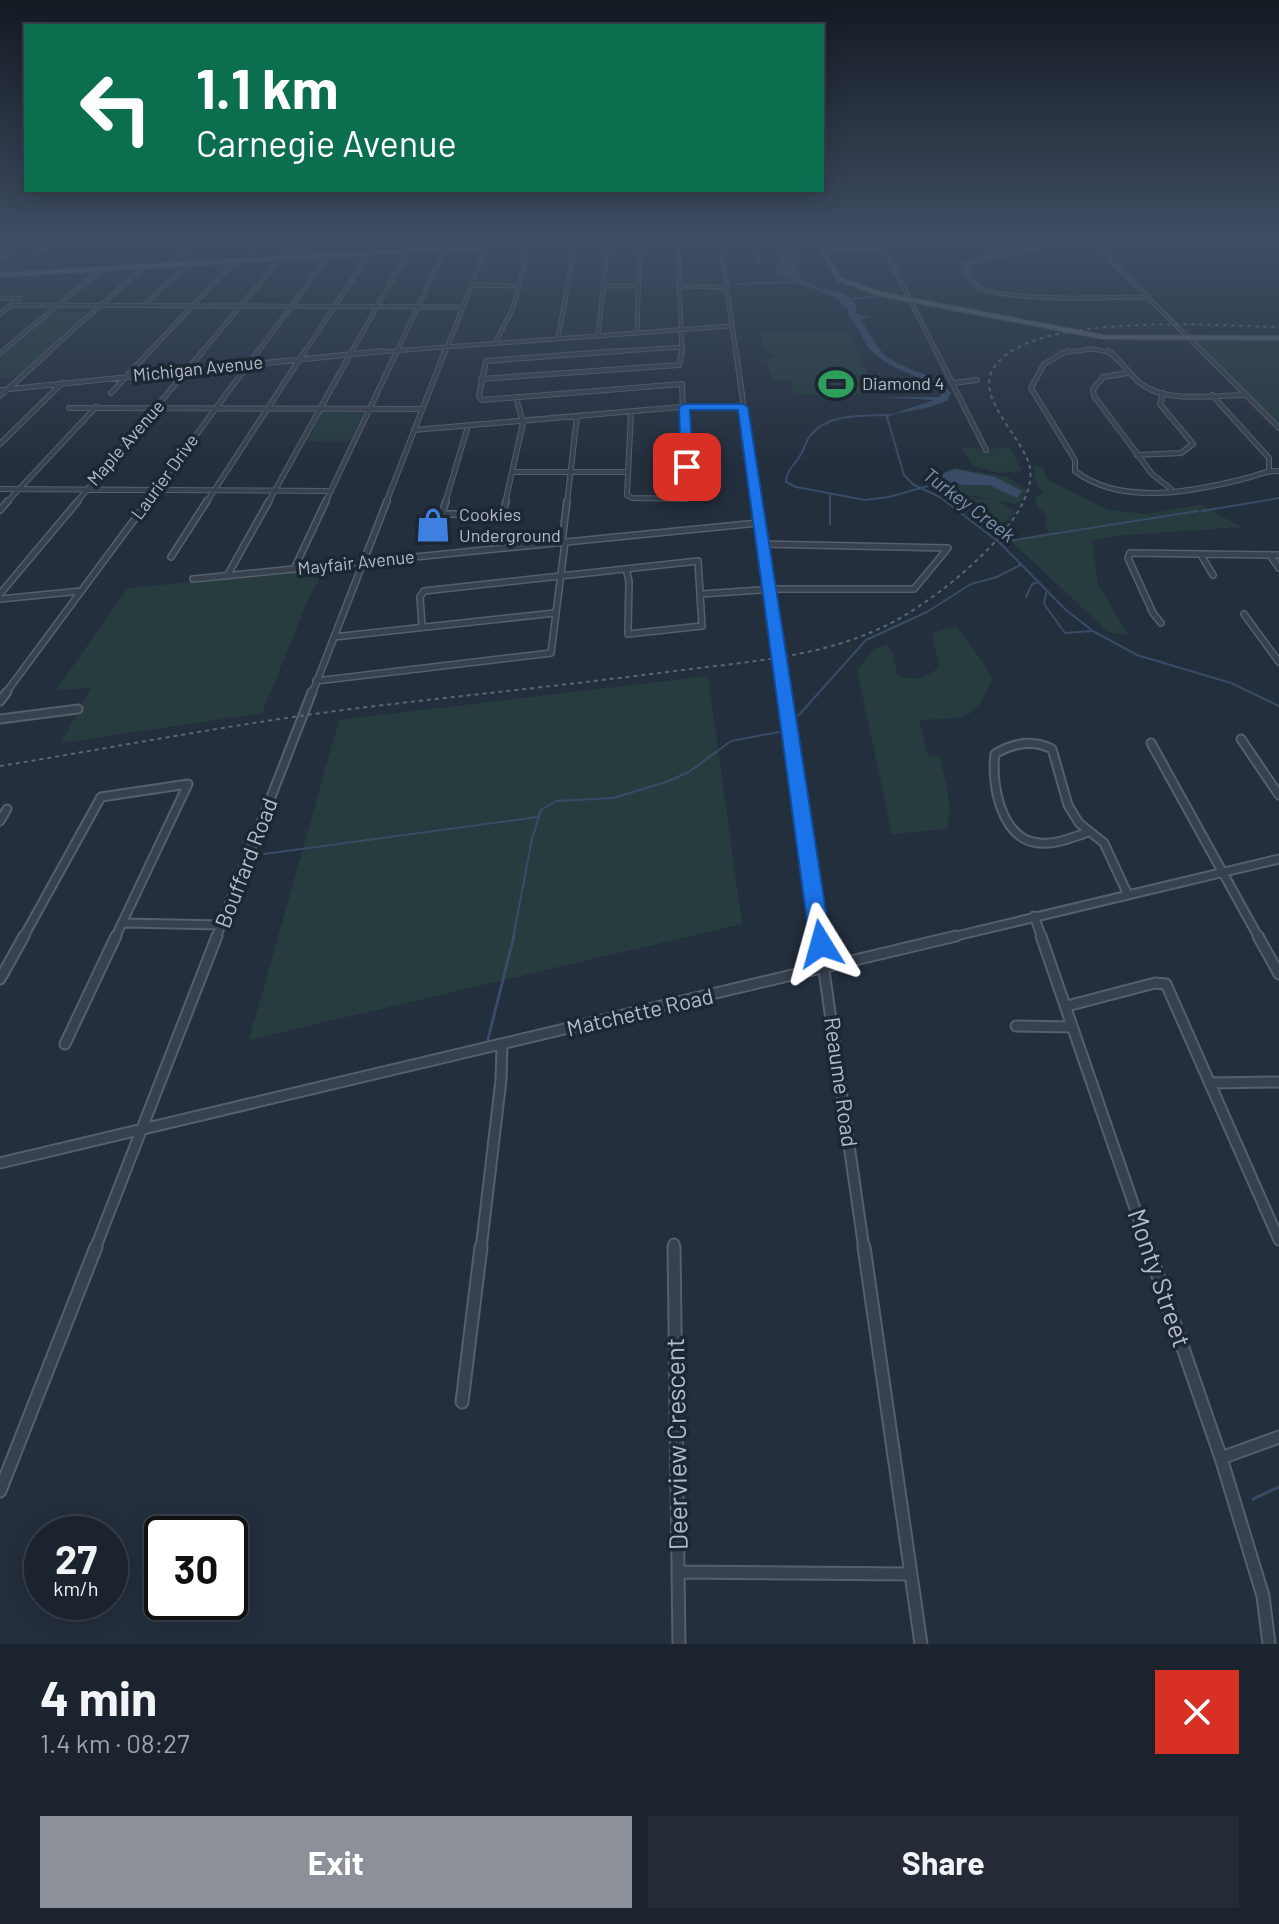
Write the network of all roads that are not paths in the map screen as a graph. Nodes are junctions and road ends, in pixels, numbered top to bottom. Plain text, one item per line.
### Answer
1 (50, 312) edge
2 (95, 312) edge
3 (188, 312) edge
4 (236, 312) edge
5 (287, 312) edge
6 (331, 312) edge
7 (374, 312) edge
8 (417, 312) edge
9 (461, 312) edge
10 (511, 312) edge
11 (563, 312) edge
12 (600, 312) edge
13 (637, 312) edge
14 (681, 312) edge
15 (729, 312) edge
16 (916, 312) edge
17 (977, 312) edge
18 (1163, 312) edge
19 (731, 326) junction
20 (682, 329) junction
21 (637, 332) junction
22 (598, 335) junction
23 (1188, 337) junction
24 (1279, 337) edge
25 (558, 338) junction
26 (495, 343) junction
27 (447, 347) junction
28 (683, 347) junction
29 (398, 350) junction
30 (0, 353) edge
31 (351, 354) junction
32 (301, 359) junction
33 (249, 364) junction
34 (187, 370) junction
35 (1128, 373) junction
36 (125, 377) junction
37 (481, 379) junction
38 (977, 380) dead end
39 (62, 383) junction
40 (953, 383) junction
41 (8, 389) junction
42 (0, 393) edge
43 (111, 393) dead end
44 (1163, 393) junction
45 (1212, 395) junction
46 (1246, 395) junction
47 (516, 397) junction
48 (96, 407) junction
49 (684, 407) junction
50 (743, 407) junction
51 (69, 408) dead end
52 (156, 408) junction
53 (216, 408) junction
54 (268, 409) junction
55 (320, 409) junction
56 (422, 409) junction
57 (369, 410) junction
58 (631, 412) junction
59 (577, 416) junction
60 (522, 421) junction
61 (468, 426) junction
62 (1279, 428) edge
63 (414, 430) junction
64 (0, 444) edge
65 (986, 450) dead end
66 (1137, 455) junction
67 (1269, 469) junction
68 (1279, 471) edge
69 (513, 472) junction
70 (571, 472) junction
71 (628, 472) junction
72 (0, 489) edge
73 (19, 489) junction
74 (87, 489) junction
75 (1171, 489) junction
76 (156, 490) junction
77 (216, 490) junction
78 (274, 491) junction
79 (331, 491) junction
80 (0, 510) edge
81 (758, 523) junction
82 (563, 542) junction
83 (762, 544) junction
84 (1201, 555) junction
85 (1270, 555) junction
86 (1279, 555) edge
87 (171, 557) dead end
88 (362, 562) junction
89 (1279, 568) edge
90 (294, 569) junction
91 (626, 569) junction
92 (1213, 575) dead end
93 (227, 576) junction
94 (560, 577) junction
95 (193, 579) dead end
96 (81, 591) junction
97 (768, 591) junction
98 (701, 594) junction
99 (0, 596) edge
100 (555, 613) junction
101 (1244, 614) dead end
102 (1161, 623) dead end
103 (422, 627) junction
104 (334, 637) junction
105 (1279, 662) edge
106 (316, 681) junction
107 (0, 701) edge
108 (78, 709) dead end
109 (0, 719) edge
110 (1241, 739) dead end
111 (1151, 743) dead end
112 (1279, 795) edge
113 (4, 810) edge
114 (0, 821) edge
115 (1089, 832) junction
116 (1279, 859) edge
117 (1223, 873) junction
118 (1128, 895) junction
119 (1034, 916) junction
120 (125, 923) junction
121 (222, 925) junction
122 (825, 968) junction
123 (1279, 974) edge
124 (1, 976) edge
125 (1067, 1006) junction
126 (1016, 1026) dead end
127 (1072, 1027) junction
128 (65, 1044) dead end
129 (502, 1045) junction
130 (1279, 1082) edge
131 (1210, 1083) junction
132 (141, 1131) junction
133 (0, 1163) edge
134 (1279, 1240) edge
135 (674, 1244) dead end
136 (462, 1402) dead end
137 (1279, 1437) edge
138 (1221, 1458) junction
139 (0, 1491) edge
140 (679, 1572) junction
141 (911, 1574) junction
142 (679, 1644) edge
143 (921, 1644) edge
144 (1269, 1644) edge

1 - 30 street
2 - 41 street
3 - 36 street
4 - 34 street, Maple Avenue
5 - 33 street, Laurier Drive
6 - 32 street
7 - 31 street
8 - 29 street
9 - 27 street, Bouffard Road
10 - 26 street
11 - 25 street
12 - 22 street
13 - 21 street
14 - 20 street
15 - 19 street, Reaume Road
16 - 40 street
17 - 23 main road
18 - 23 street
19 - 20 street, Michigan Avenue
19 - 50 street, Reaume Road
20 - 21 street, Michigan Avenue
20 - 28 street
21 - 22 street, Michigan Avenue
22 - 25 street, Michigan Avenue
23 - 24 main road
23 - 46 street
25 - 26 street, Michigan Avenue
26 - 27 street, Michigan Avenue
27 - 29 street, Michigan Avenue
27 - 56 street, Bouffard Road
28 - 37 street
28 - 37 street
29 - 31 street, Michigan Avenue
29 - 57 street
31 - 32 street, Michigan Avenue
31 - 55 street
32 - 33 street, Michigan Avenue
32 - 54 street
33 - 34 street, Michigan Avenue
33 - 53 street, Laurier Drive
34 - 36 street, Michigan Avenue
34 - 52 street, Maple Avenue
35 - 44 street
35 - 66 street
35 - 75 street
36 - 39 street, Michigan Avenue
36 - 43 street
37 - 47 street
38 - 40 street
39 - 41 street, Michigan Avenue
39 - 64 street
40 - 65 street
41 - 42 street
44 - 45 street
44 - 66 street
45 - 46 street
45 - 67 street
46 - 62 street
47 - 49 street
47 - 60 street
48 - 51 street
48 - 52 street
48 - 73 street
49 - 50 street
49 - 58 street
49 - 71 street
50 - 81 street, Reaume Road
52 - 53 street
52 - 74 street, Maple Avenue
53 - 54 street
53 - 76 street, Laurier Drive
54 - 55 street
54 - 77 street
55 - 57 street
55 - 78 street
56 - 57 street
56 - 63 street, Bouffard Road
57 - 79 street
58 - 59 street
58 - 71 street
59 - 60 street
59 - 70 street
60 - 61 street
60 - 69 street
61 - 63 street
61 - 69 street
63 - 88 street, Bouffard Road
66 - 75 street
67 - 68 street
67 - 75 street
69 - 70 street
70 - 71 street
70 - 82 street
72 - 73 street
73 - 74 street
73 - 80 street
74 - 76 street
74 - 99 street, Maple Avenue
76 - 77 street
76 - 96 street, Laurier Drive
77 - 78 street
77 - 87 street
78 - 79 street
78 - 93 street
79 - 90 street
81 - 82 street, Mayfair Avenue
81 - 83 street, Reaume Road
82 - 88 street, Mayfair Avenue
82 - 94 street
83 - 97 street, Reaume Road
83 - 97 street
84 - 85 street
84 - 92 street
84 - 102 street
85 - 86 street
85 - 89 street
88 - 90 street, Mayfair Avenue
88 - 104 street, Bouffard Road
90 - 93 street, Mayfair Avenue
91 - 94 street
91 - 98 street
91 - 98 street
93 - 95 street, Mayfair Avenue
94 - 100 street
94 - 103 street
96 - 99 street
96 - 107 street, Laurier Drive
97 - 98 street
97 - 122 street, Reaume Road
100 - 103 street
100 - 106 street
101 - 105 street
103 - 104 street
104 - 106 street, Bouffard Road
106 - 121 street, Bouffard Road
108 - 109 street
110 - 112 street
111 - 117 street
113 - 114 street
115 - 115 street
115 - 118 street
116 - 117 street, Matchette Road
117 - 118 street, Matchette Road
117 - 123 street
118 - 119 street, Matchette Road
119 - 122 street, Matchette Road
119 - 125 street, Monty Street
120 - 121 street
120 - 124 street
120 - 128 street
121 - 132 street, Bouffard Road
122 - 129 street, Matchette Road
122 - 141 street, Reaume Road
125 - 127 street, Monty Street
125 - 131 street
126 - 127 street
127 - 138 street, Monty Street
129 - 132 street, Matchette Road
129 - 136 street
130 - 131 street
131 - 134 street
132 - 133 street, Matchette Road
132 - 139 street, Bouffard Road
135 - 140 street, Deerview Crescent
137 - 138 street
138 - 144 street, Monty Street
140 - 141 street
140 - 142 street, Deerview Crescent
141 - 143 street, Reaume Road

